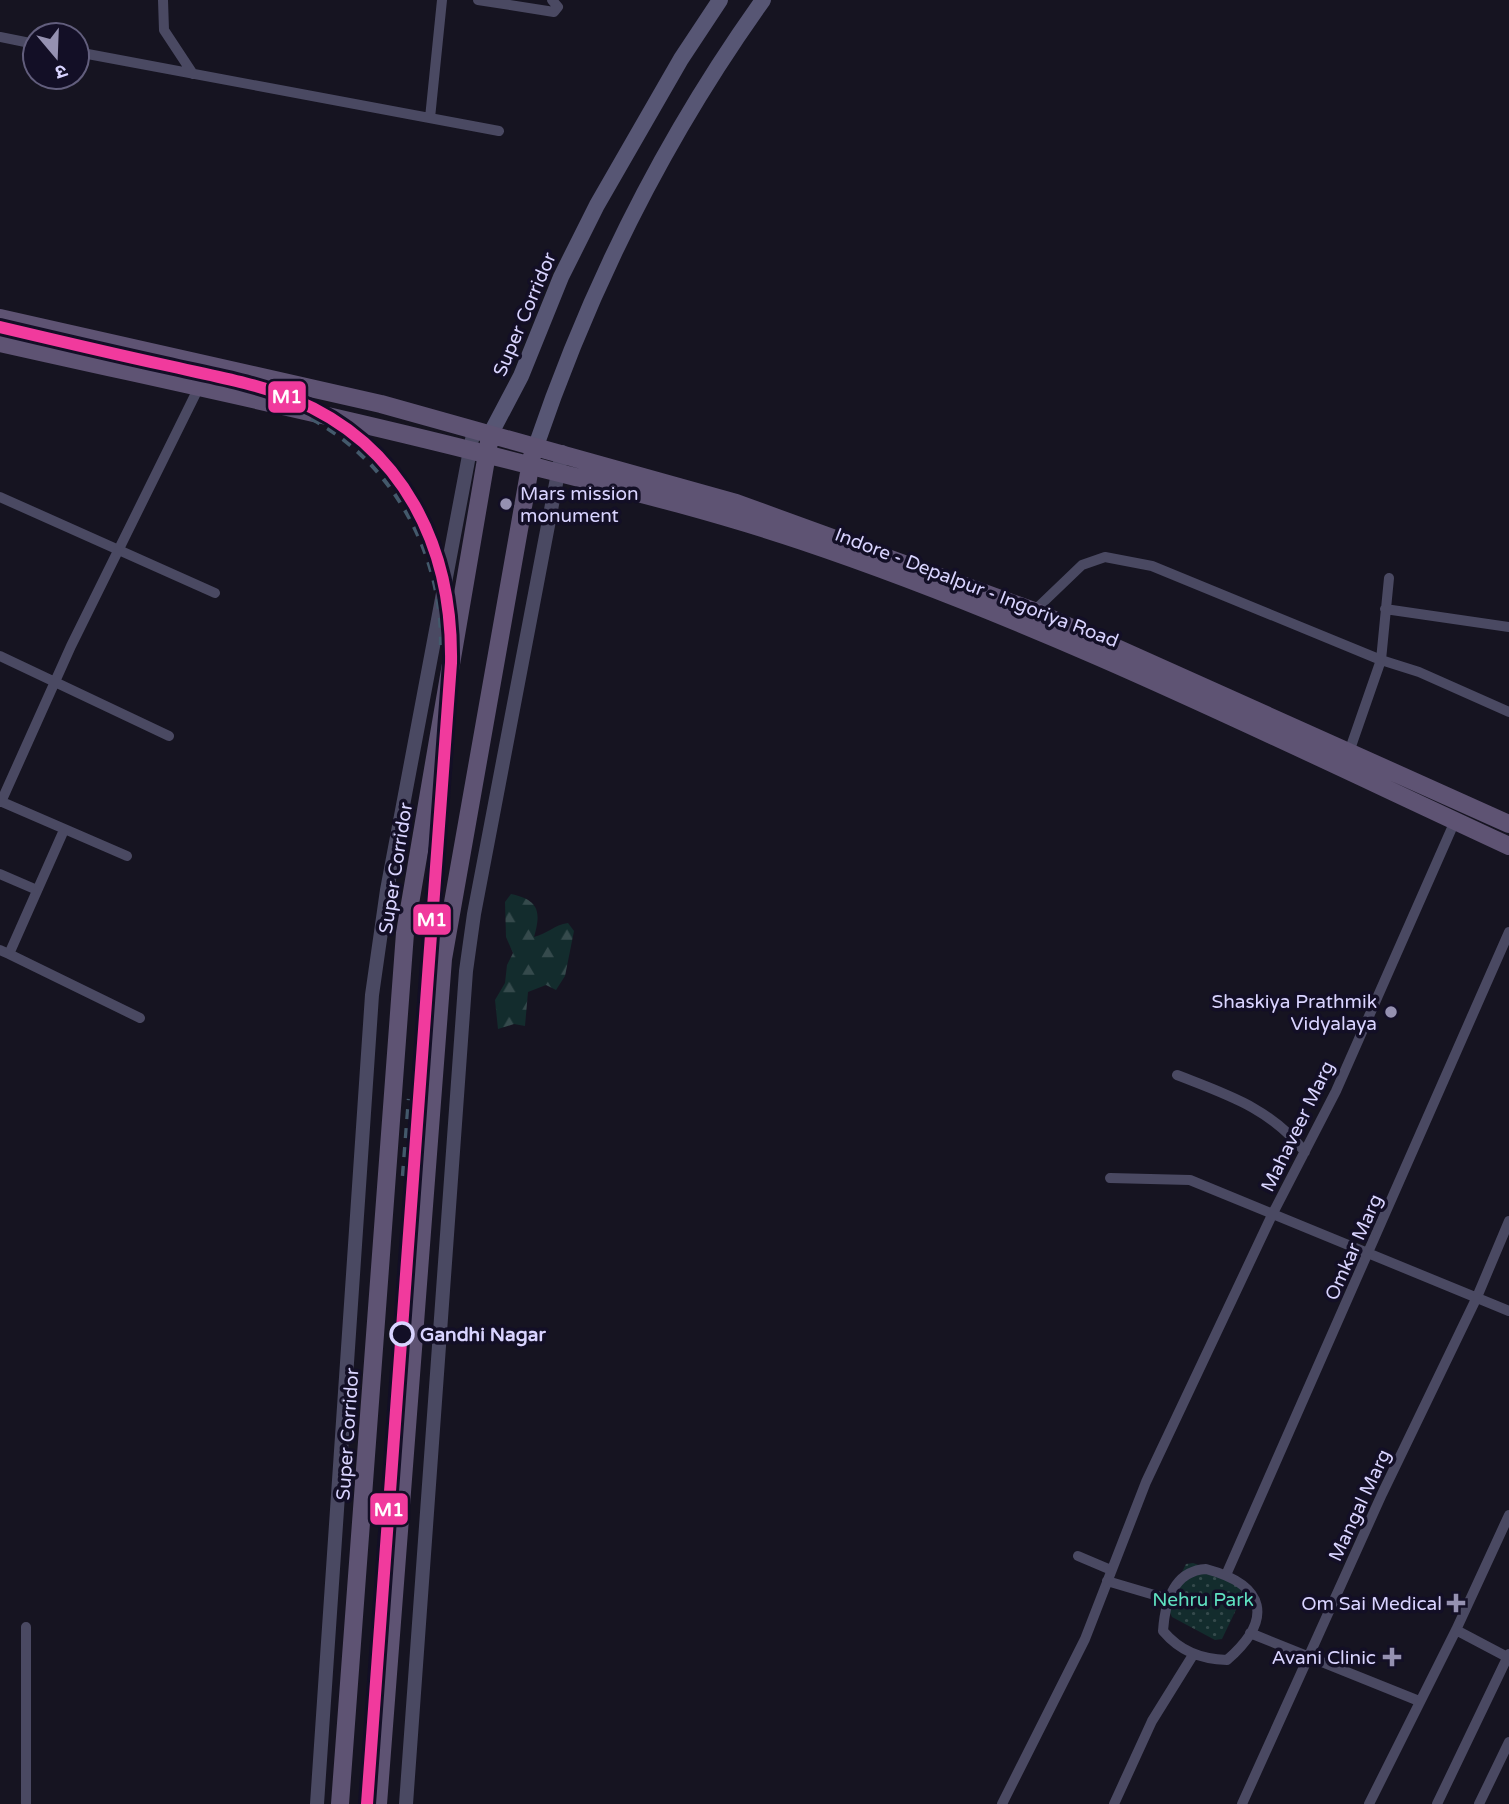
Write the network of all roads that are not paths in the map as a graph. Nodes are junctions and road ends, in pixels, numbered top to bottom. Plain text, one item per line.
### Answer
1 (163, 0) edge
2 (442, 0) edge
3 (478, 0) edge
4 (552, 0) edge
5 (720, 0) edge
6 (763, 0) edge
7 (0, 37) edge
8 (21, 41) edge
9 (91, 55) edge
10 (193, 74) junction
11 (430, 118) junction
12 (499, 131) dead end
13 (0, 318) edge
14 (0, 343) edge
15 (198, 387) junction
16 (328, 392) junction
17 (340, 418) junction
18 (482, 431) junction
19 (536, 446) junction
20 (479, 451) junction
21 (562, 452) junction
22 (529, 465) junction
23 (558, 472) junction
24 (0, 498) edge
25 (118, 552) junction
26 (1389, 578) dead end
27 (215, 593) dead end
28 (1385, 608) junction
29 (1034, 611) junction
30 (1509, 627) edge
31 (0, 656) edge
32 (1381, 660) junction
33 (55, 680) junction
34 (1509, 712) edge
35 (169, 736) dead end
36 (1349, 751) junction
37 (1, 802) edge
38 (1455, 821) junction
39 (1509, 824) edge
40 (64, 830) junction
41 (1509, 846) edge
42 (127, 856) dead end
43 (0, 874) edge
44 (37, 890) junction
45 (1509, 932) edge
46 (5, 952) edge
47 (140, 1018) dead end
48 (1177, 1075) dead end
49 (1305, 1152) junction
50 (1110, 1178) dead end
51 (1272, 1215) junction
52 (1509, 1221) edge
53 (1370, 1252) junction
54 (1477, 1297) junction
55 (1509, 1311) edge
56 (1509, 1515) edge
57 (1078, 1556) dead end
58 (1109, 1575) junction
59 (1226, 1575) junction
60 (1168, 1599) junction
61 (26, 1627) dead end
62 (1457, 1630) junction
63 (1250, 1633) junction
64 (1193, 1655) junction
65 (1310, 1655) junction
66 (1509, 1656) edge
67 (1419, 1701) junction
68 (1509, 1742) edge
69 (26, 1804) edge
70 (317, 1804) edge
71 (340, 1804) edge
72 (378, 1804) edge
73 (406, 1804) edge
74 (1002, 1804) edge
75 (1114, 1804) edge
76 (1242, 1804) edge
77 (1369, 1804) edge
78 (1437, 1804) edge
79 (1479, 1804) edge

1 - 10 street
2 - 11 street
3 - 4 street
5 - 18 main road, Super Corridor
6 - 19 main road
7 - 8 street
9 - 10 street
10 - 11 street
11 - 12 street
13 - 16 main road, Indore - Depalpur - Ingoriya Road
14 - 15 main road, Indore - Depalpur - Ingoriya Road
15 - 17 main road, Indore - Depalpur - Ingoriya Road
15 - 25 street
16 - 17 main road
16 - 18 main road, Indore - Depalpur - Ingoriya Road
17 - 20 main road, Indore - Depalpur - Ingoriya Road
18 - 19 main road, Indore - Depalpur - Ingoriya Road
18 - 20 main road, Super Corridor
19 - 21 main road, Indore - Depalpur - Ingoriya Road
19 - 22 main road
20 - 22 main road, Indore - Depalpur - Ingoriya Road
20 - 70 street
20 - 71 main road, Super Corridor
21 - 23 street
21 - 29 main road, Indore - Depalpur - Ingoriya Road
22 - 23 main road, Indore - Depalpur - Ingoriya Road
22 - 72 main road
23 - 38 main road, Indore - Depalpur - Ingoriya Road
23 - 73 street
24 - 25 street
25 - 27 street
25 - 33 street
26 - 28 street
28 - 30 street
28 - 32 street
29 - 32 street
29 - 36 main road, Indore - Depalpur - Ingoriya Road
31 - 33 street
32 - 34 street
32 - 36 street
33 - 35 street
33 - 37 street
36 - 39 main road, Indore - Depalpur - Ingoriya Road
37 - 40 street
38 - 41 main road, Indore - Depalpur - Ingoriya Road
38 - 49 street, Mahaveer Marg
40 - 42 street
40 - 44 street
43 - 44 street
44 - 46 street
45 - 53 street, Omkar Marg
46 - 47 street
48 - 49 street
49 - 51 street, Mahaveer Marg
50 - 51 street
51 - 53 street
51 - 58 street, Mahaveer Marg
52 - 54 street, Mangal Marg
53 - 54 street
53 - 59 street, Omkar Marg
54 - 55 street
54 - 65 street, Mangal Marg
56 - 62 street
57 - 58 street
58 - 60 street
58 - 74 street, Mahaveer Marg
59 - 60 street
59 - 63 street
60 - 64 street
61 - 69 street
62 - 66 street
62 - 67 street
63 - 64 street
63 - 65 street
64 - 75 street
65 - 67 street
65 - 76 street, Mangal Marg
66 - 78 street
67 - 77 street
68 - 79 street

